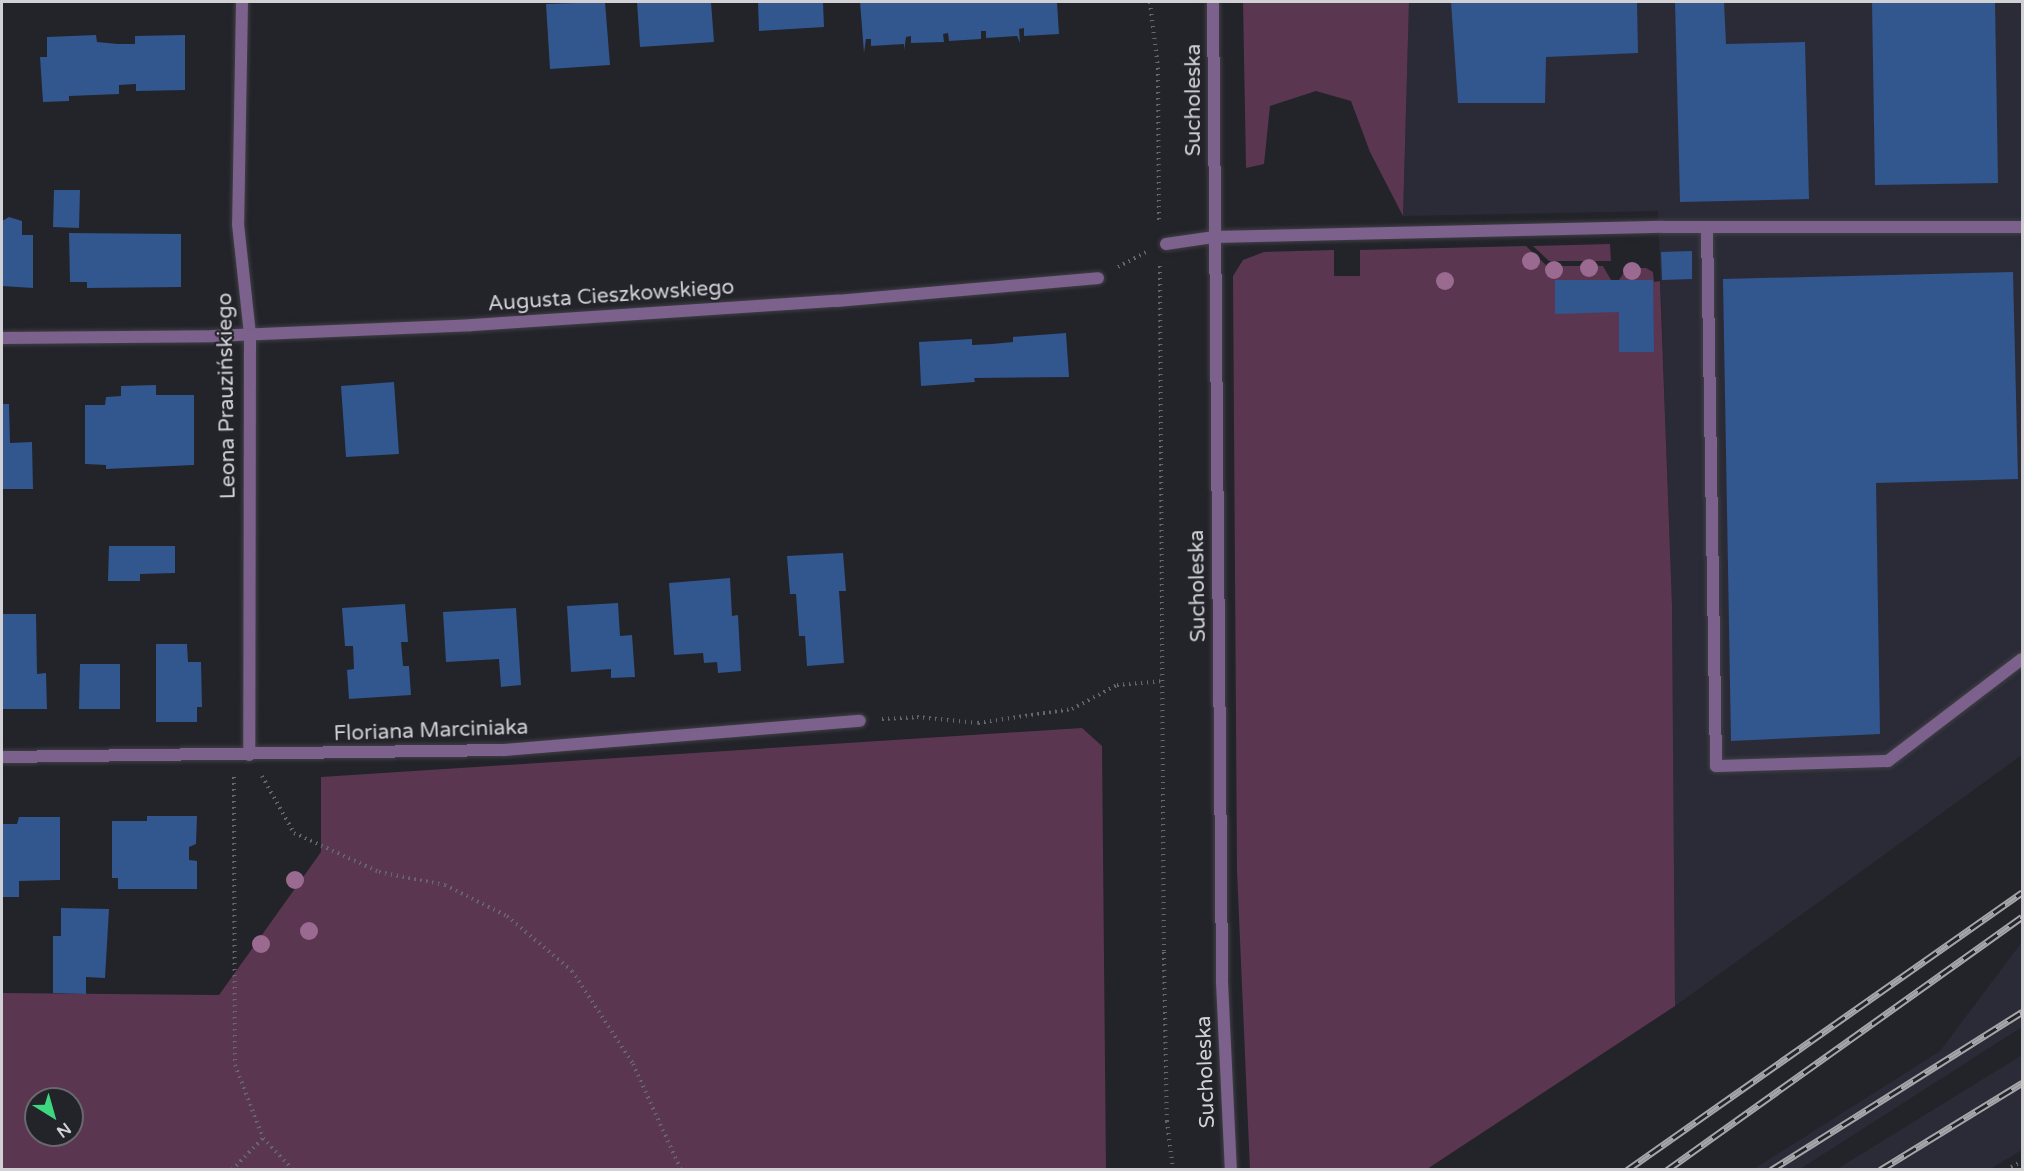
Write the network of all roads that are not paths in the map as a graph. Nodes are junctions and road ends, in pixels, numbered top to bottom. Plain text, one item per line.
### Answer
1 (242, 2) edge
2 (1213, 2) edge
3 (1707, 227) junction
4 (2022, 227) edge
5 (1214, 237) junction
6 (1163, 245) road end
7 (1098, 278) road end
8 (250, 335) junction
9 (2, 338) edge
10 (2022, 659) edge
11 (860, 721) road end
12 (249, 755) junction
13 (2, 758) edge
14 (1231, 1170) edge

1 - 8 street, Leona Prauzińskiego
2 - 5 street, Sucholeska
3 - 4 street
3 - 5 street
3 - 10 street
5 - 6 street
5 - 14 street, Sucholeska
7 - 8 street, Augusta Cieszkowskiego
8 - 9 street, Augusta Cieszkowskiego
8 - 12 street, Leona Prauzińskiego
11 - 12 street, Floriana Marciniaka
12 - 13 street, Floriana Marciniaka

